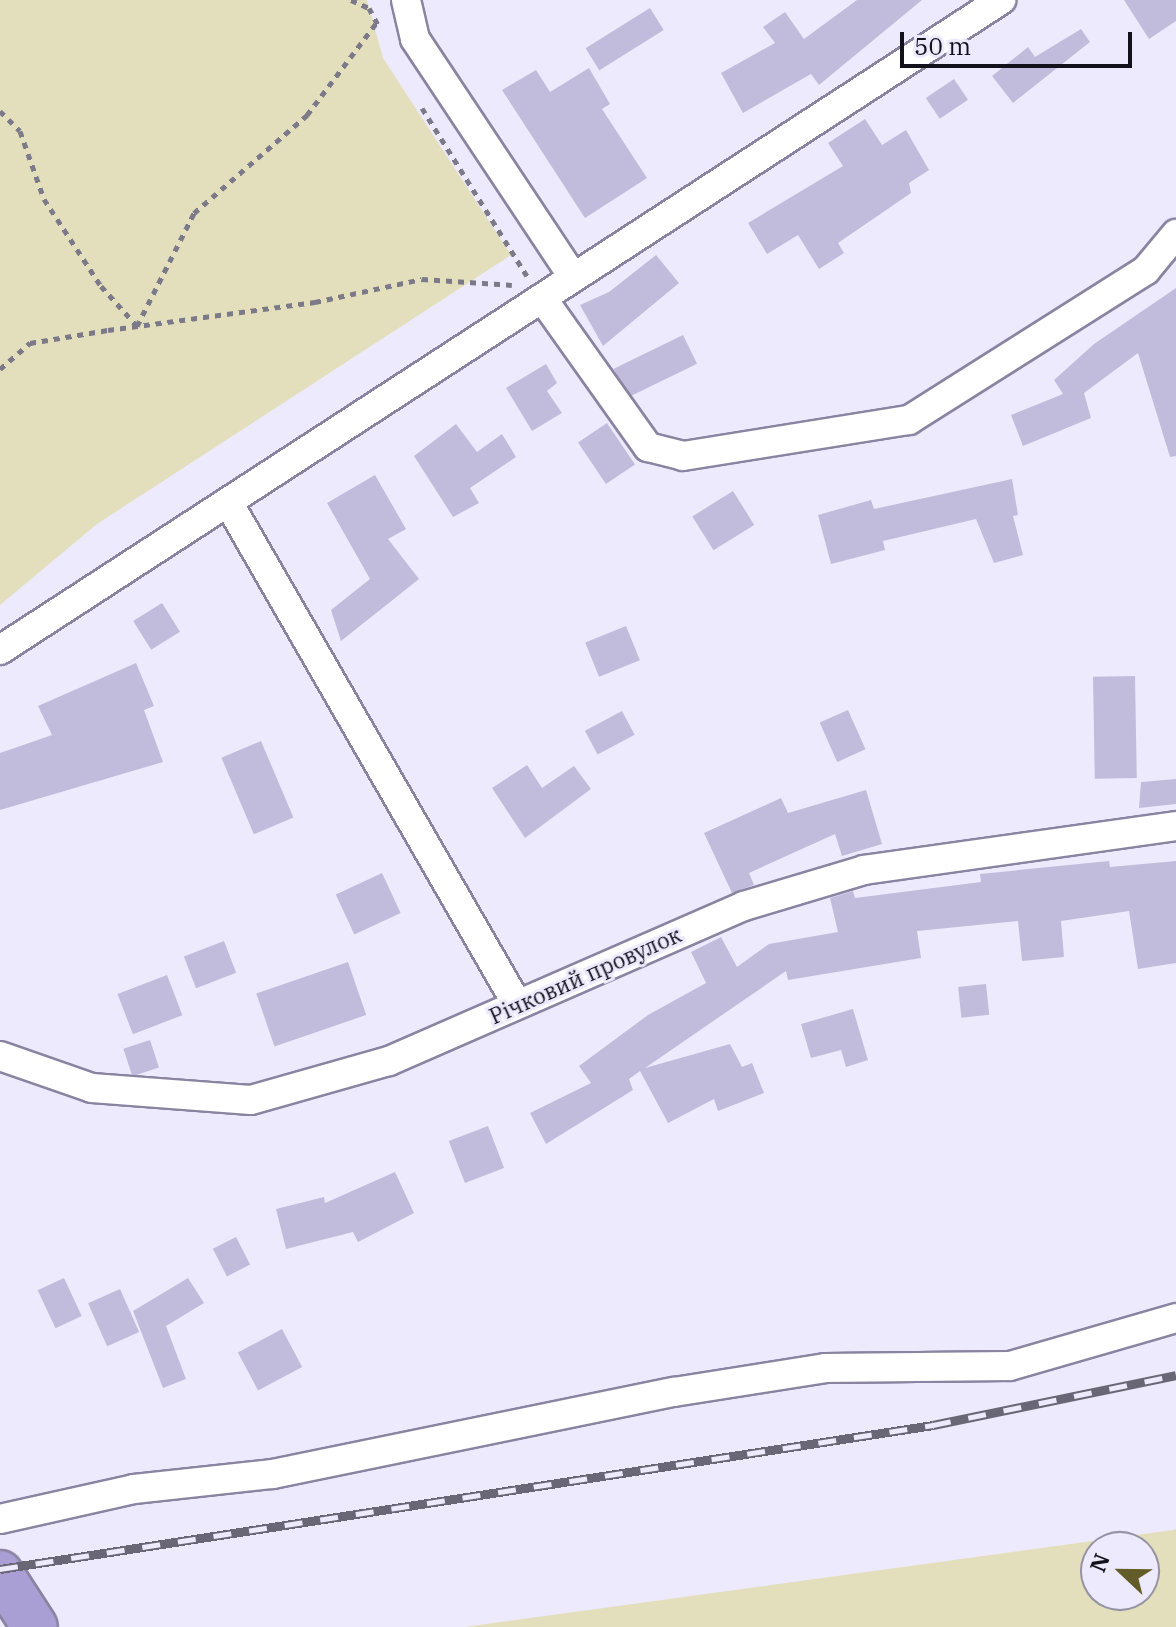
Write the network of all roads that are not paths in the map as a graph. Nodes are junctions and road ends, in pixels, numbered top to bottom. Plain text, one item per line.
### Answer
1 (406, 0) edge
2 (1001, 0) edge
3 (1176, 234) edge
4 (573, 277) junction
5 (542, 298) junction
6 (228, 502) junction
7 (0, 650) edge
8 (1176, 826) edge
9 (517, 1004) junction
10 (0, 1056) edge
11 (1176, 1318) edge
12 (0, 1519) edge
13 (0, 1573) edge
14 (35, 1627) edge

1 - 4 street
2 - 4 street
3 - 5 street
4 - 5 street
5 - 6 street
6 - 7 street
6 - 9 street
8 - 9 street, Річковий провулок
9 - 10 street, Річковий провулок
11 - 12 street
13 - 14 highway

